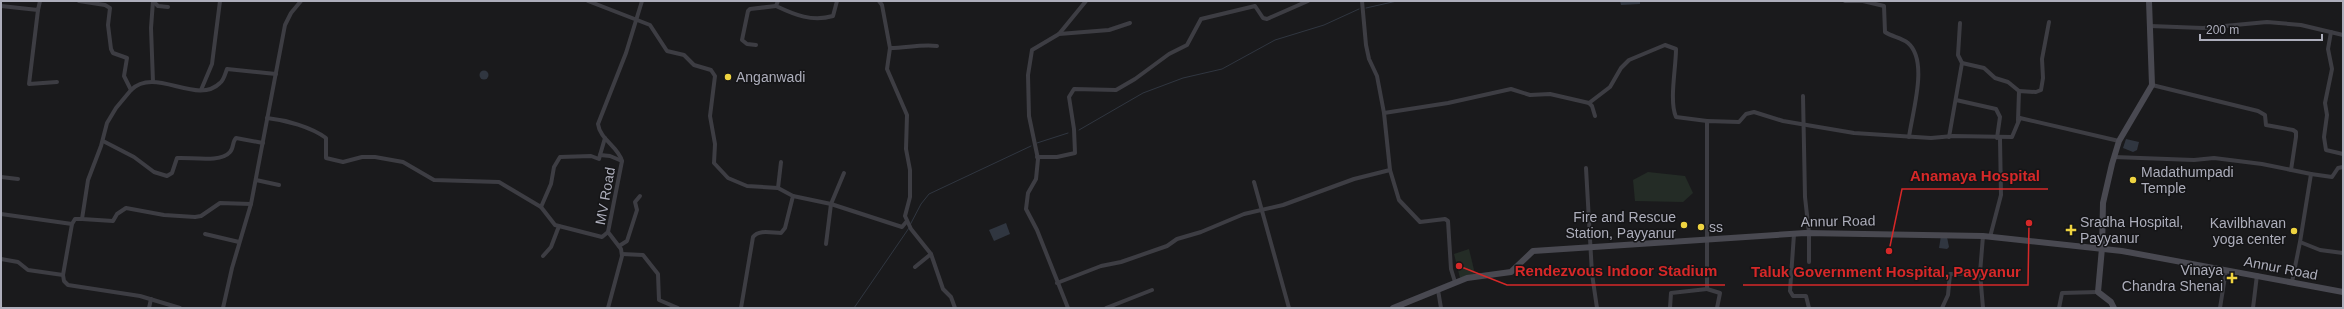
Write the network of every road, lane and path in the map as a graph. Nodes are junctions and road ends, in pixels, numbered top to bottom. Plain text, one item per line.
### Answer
1 (40, 1) edge
2 (79, 1) edge
3 (153, 1) edge
4 (220, 1) edge
5 (301, 1) edge
6 (588, 1) edge
7 (642, 1) edge
8 (836, 1) edge
9 (879, 1) edge
10 (885, 1) edge
11 (1086, 1) edge
12 (1308, 1) edge
13 (1362, 1) edge
14 (1845, 1) edge
15 (2149, 1) edge
16 (777, 3) edge
17 (882, 5) junction
18 (1, 6) edge
19 (168, 7) dead end
20 (38, 10) junction
21 (635, 20) junction
22 (2049, 22) dead end
23 (1130, 23) dead end
24 (1960, 23) dead end
25 (2150, 26) junction
26 (2331, 32) junction
27 (1058, 34) junction
28 (2343, 35) edge
29 (756, 45) dead end
30 (937, 46) dead end
31 (890, 48) junction
32 (1962, 63) junction
33 (276, 74) junction
34 (57, 82) dead end
35 (153, 82) junction
36 (2152, 86) junction
37 (131, 90) junction
38 (201, 90) junction
39 (2019, 91) junction
40 (1803, 96) dead end
41 (1956, 100) junction
42 (1589, 103) junction
43 (1384, 113) junction
44 (1595, 116) dead end
45 (267, 118) junction
46 (2018, 121) junction
47 (1707, 122) junction
48 (1804, 123) junction
49 (1909, 137) junction
50 (1949, 137) junction
51 (605, 138) junction
52 (1998, 138) junction
53 (103, 141) junction
54 (2119, 141) junction
55 (262, 143) junction
56 (2343, 154) edge
57 (600, 155) junction
58 (1037, 157) junction
59 (2114, 157) junction
60 (622, 161) junction
61 (781, 162) dead end
62 (2343, 167) edge
63 (1586, 168) dead end
64 (1390, 170) junction
65 (2291, 170) junction
66 (844, 173) dead end
67 (2311, 174) junction
68 (1, 177) edge
69 (18, 179) dead end
70 (256, 180) junction
71 (1254, 182) dead end
72 (279, 185) dead end
73 (778, 188) junction
74 (640, 196) dead end
75 (793, 196) junction
76 (251, 204) junction
77 (831, 204) junction
78 (541, 207) junction
79 (1260, 209) junction
80 (1, 214) edge
81 (82, 219) junction
82 (908, 223) junction
83 (72, 224) junction
84 (559, 226) junction
85 (608, 232) junction
86 (1809, 233) junction
87 (205, 234) dead end
88 (1794, 234) junction
89 (1983, 236) junction
90 (1990, 237) junction
91 (1708, 240) junction
92 (239, 242) junction
93 (2300, 242) junction
94 (826, 244) dead end
95 (619, 246) junction
96 (1591, 246) junction
97 (2102, 248) junction
98 (2343, 253) edge
99 (622, 254) junction
100 (932, 254) junction
101 (543, 256) dead end
102 (1, 259) edge
103 (1809, 262) dead end
104 (915, 267) dead end
105 (2226, 270) junction
106 (1980, 273) junction
107 (63, 275) junction
108 (2256, 275) junction
109 (1455, 282) junction
110 (2292, 282) junction
111 (1058, 283) junction
112 (1707, 289) junction
113 (1152, 290) dead end
114 (1438, 290) junction
115 (2098, 292) junction
116 (2343, 292) edge
117 (151, 299) junction
118 (149, 308) edge
119 (180, 308) edge
120 (223, 308) edge
121 (608, 308) edge
122 (678, 308) edge
123 (742, 308) edge
124 (955, 308) edge
125 (1068, 308) edge
126 (1106, 308) edge
127 (1289, 308) edge
128 (1393, 308) edge
129 (1441, 308) edge
130 (1597, 308) edge
131 (1670, 308) edge
132 (1717, 308) edge
133 (1809, 308) edge
134 (1942, 308) edge
135 (1983, 308) edge
136 (2059, 308) edge
137 (2114, 308) edge
138 (2220, 308) edge
139 (2252, 308) edge

1 - 20 street
2 - 37 street
3 - 19 street
3 - 35 street
4 - 38 street
5 - 33 street
6 - 21 street
7 - 21 street, MV Road
8 - 16 street
9 - 17 street
10 - 17 street
11 - 27 street
12 - 58 street
13 - 43 street
14 - 49 street
15 - 25 main road
16 - 29 street
17 - 31 street
18 - 20 street
20 - 34 street
21 - 51 street, MV Road
21 - 73 street
22 - 39 street
23 - 27 street
24 - 32 street
25 - 26 street
25 - 36 main road
26 - 28 street
26 - 56 street
27 - 58 street
30 - 31 street
31 - 82 street
32 - 39 street
32 - 41 street
33 - 38 street
33 - 45 street
35 - 37 street
35 - 38 street
36 - 54 main road
36 - 65 street
37 - 53 street
39 - 46 street
40 - 48 street
41 - 50 street
41 - 52 street
42 - 43 street
42 - 44 street
42 - 47 street
43 - 64 street
45 - 55 street
45 - 78 street
46 - 52 street
46 - 54 street
47 - 48 street
47 - 91 street
48 - 49 street
48 - 86 street
49 - 50 street
50 - 52 street
51 - 57 street
51 - 60 street, MV Road
52 - 90 street
53 - 55 street
53 - 81 street
54 - 59 main road
55 - 70 street
57 - 60 street
57 - 78 street
58 - 111 street
59 - 65 street
59 - 97 main road
60 - 85 street, MV Road
61 - 73 street
62 - 67 street
63 - 96 street
64 - 79 street
64 - 109 street
65 - 67 street
66 - 77 street
67 - 93 street
68 - 69 street
70 - 72 street
70 - 76 street
71 - 79 street
73 - 75 street
74 - 95 street
75 - 77 street
75 - 123 street
76 - 81 street
76 - 92 street
77 - 82 street
77 - 94 street
78 - 84 street
79 - 111 street
79 - 127 street
80 - 83 street
81 - 83 street
82 - 100 street
83 - 107 street
84 - 85 street
84 - 101 street
85 - 95 street, MV Road
86 - 88 main road, Annur Road
86 - 89 main road, Annur Road
86 - 103 street
87 - 92 street
88 - 91 main road, Annur Road
88 - 133 street
89 - 90 main road, Annur Road
89 - 106 street
90 - 97 main road, Annur Road
91 - 96 main road, Annur Road
91 - 112 street
92 - 120 street
93 - 98 street
93 - 110 street
95 - 99 street, MV Road
96 - 109 main road, Annur Road
96 - 130 street
97 - 105 main road, Annur Road
97 - 115 main road
99 - 121 street
99 - 122 street
100 - 104 street
100 - 124 street
102 - 107 street
105 - 108 main road, Annur Road
105 - 138 street
106 - 134 street
106 - 135 street
107 - 117 street
108 - 110 main road, Annur Road
108 - 139 street
109 - 114 main road, Annur Road
110 - 116 main road, Annur Road
111 - 125 street
112 - 131 street
112 - 132 street
113 - 126 street
114 - 128 main road, Annur Road
114 - 129 street
115 - 136 street
115 - 137 main road
117 - 118 street
117 - 119 street

